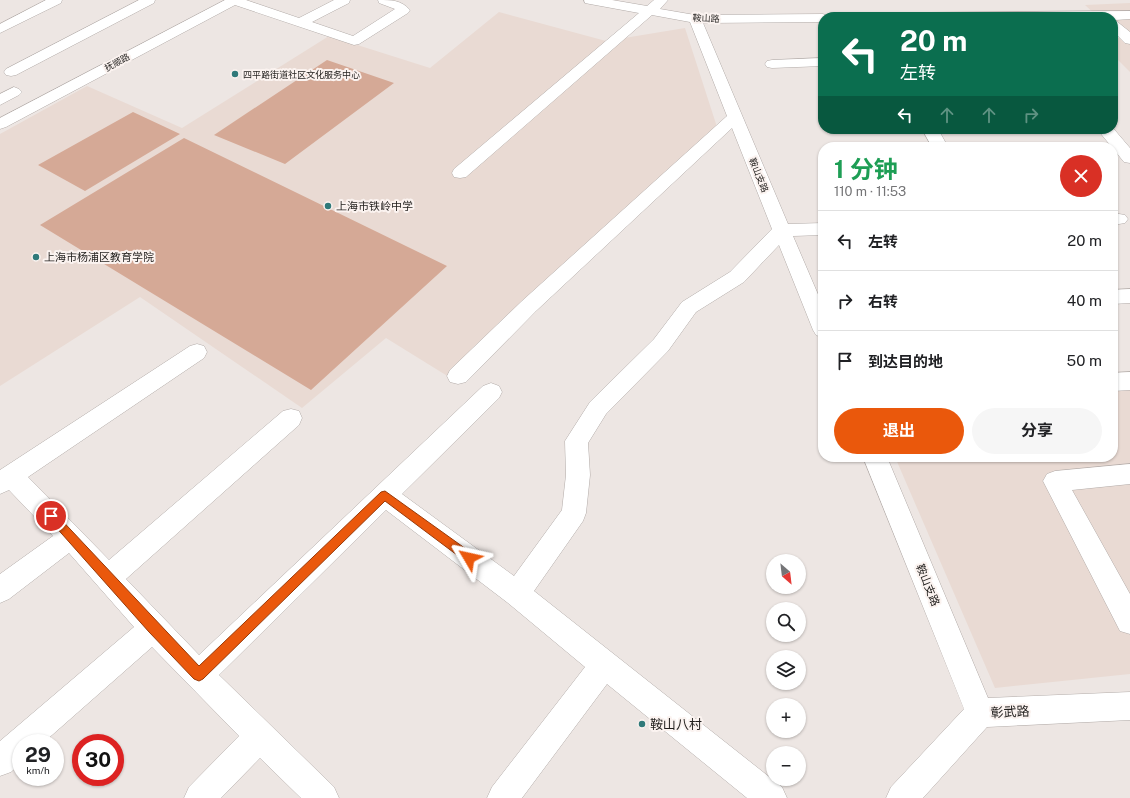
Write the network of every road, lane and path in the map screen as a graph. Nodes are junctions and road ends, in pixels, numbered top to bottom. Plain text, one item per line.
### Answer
1 (56, 0) edge
2 (149, 0) edge
3 (234, 0) edge
4 (344, 0) edge
5 (384, 0) edge
6 (590, 0) edge
7 (662, 0) edge
8 (121, 2) dead end
9 (609, 2) edge
10 (996, 5) dead end
11 (136, 6) junction
12 (776, 6) dead end
13 (650, 11) junction
14 (1002, 12) edge
15 (1130, 15) edge
16 (1118, 17) edge
17 (783, 18) junction
18 (818, 18) edge
19 (695, 19) junction
20 (300, 23) junction
21 (0, 29) edge
22 (1118, 29) edge
23 (1130, 40) edge
24 (818, 62) edge
25 (772, 64) dead end
26 (11, 72) dead end
27 (0, 87) edge
28 (0, 100) edge
29 (735, 117) junction
30 (0, 124) edge
31 (1108, 134) edge
32 (1116, 142) edge
33 (1118, 145) edge
34 (1130, 158) edge
35 (460, 173) dead end
36 (818, 229) edge
37 (782, 230) junction
38 (1130, 296) edge
39 (1118, 297) edge
40 (818, 318) edge
41 (197, 352) dead end
42 (458, 376) dead end
43 (1130, 381) edge
44 (1118, 382) edge
45 (491, 392) dead end
46 (291, 418) dead end
47 (877, 462) edge
48 (1130, 474) edge
49 (5, 479) edge
50 (385, 495) junction
51 (71, 537) junction
52 (108, 578) junction
53 (0, 590) edge
54 (518, 594) junction
55 (1130, 622) edge
56 (153, 628) junction
57 (605, 664) junction
58 (199, 675) junction
59 (1130, 706) edge
60 (980, 714) junction
61 (260, 736) junction
62 (0, 761) edge
63 (200, 798) edge
64 (323, 798) edge
65 (503, 798) edge
66 (771, 798) edge
67 (902, 798) edge

1 - 21 street
2 - 11 street
3 - 20 street
3 - 30 street, 抚顺路
4 - 20 street
5 - 20 street
6 - 9 street, 鞍山路
7 - 13 street
8 - 11 street
9 - 13 street, 鞍山路
10 - 14 street
11 - 26 street
12 - 17 street
13 - 19 street, 鞍山路
13 - 35 street
15 - 16 street
17 - 18 street, 鞍山路
17 - 19 street, 鞍山路
19 - 29 street, 鞍山支路
22 - 23 street
24 - 25 street
27 - 28 street
29 - 37 street, 鞍山支路
29 - 42 street
31 - 32 street
33 - 34 street
36 - 37 street
37 - 40 street, 鞍山支路
37 - 54 street
38 - 39 street
41 - 49 street
43 - 44 street
45 - 50 street
46 - 52 street
47 - 60 street, 鞍山支路
48 - 55 street
49 - 51 street
50 - 54 street
50 - 58 street
51 - 52 street
51 - 53 street
52 - 56 street
54 - 57 street
56 - 58 street
56 - 62 street
57 - 65 street
57 - 66 street
58 - 61 street
59 - 60 street, 彰武路
60 - 67 street, 彰武路
61 - 63 street
61 - 64 street

